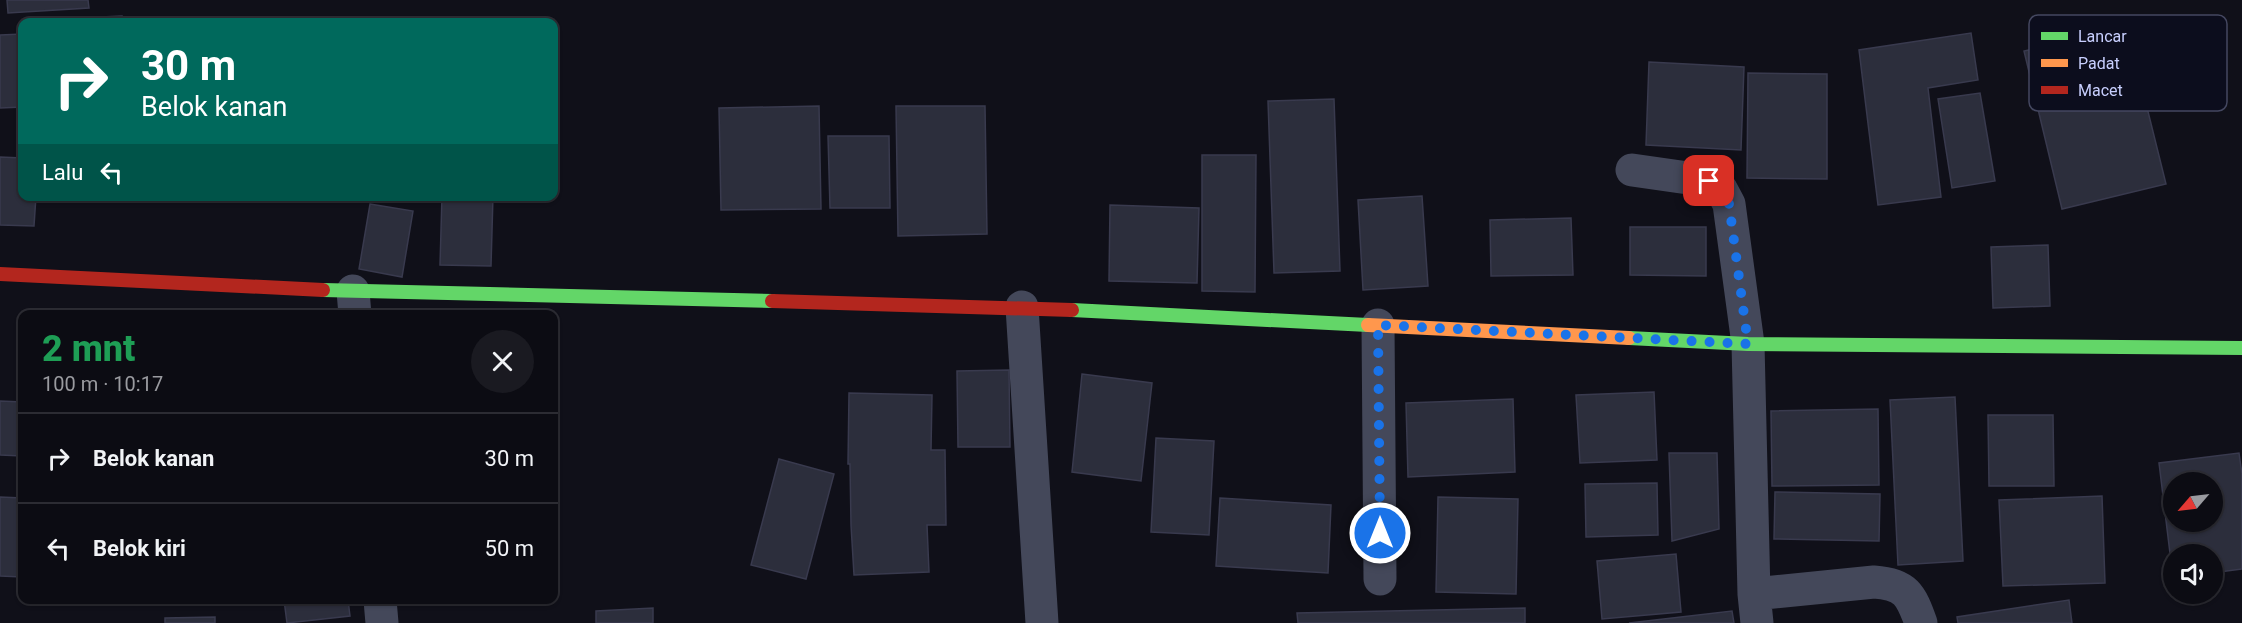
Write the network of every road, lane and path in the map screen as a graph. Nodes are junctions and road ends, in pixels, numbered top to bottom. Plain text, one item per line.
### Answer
1 (1632, 170) dead end
2 (0, 274) edge
3 (354, 303) edge
4 (1022, 307) junction
5 (1378, 325) junction
6 (1748, 344) junction
7 (2242, 348) edge
8 (1380, 579) dead end
9 (380, 604) edge
10 (1755, 608) edge
11 (382, 623) edge
12 (1042, 623) edge
13 (1921, 623) edge

1 - 6 street
2 - 3 street
3 - 4 street
4 - 5 street
4 - 12 street
5 - 6 street
5 - 8 street
6 - 7 street
6 - 10 street
9 - 11 street
10 - 13 street

